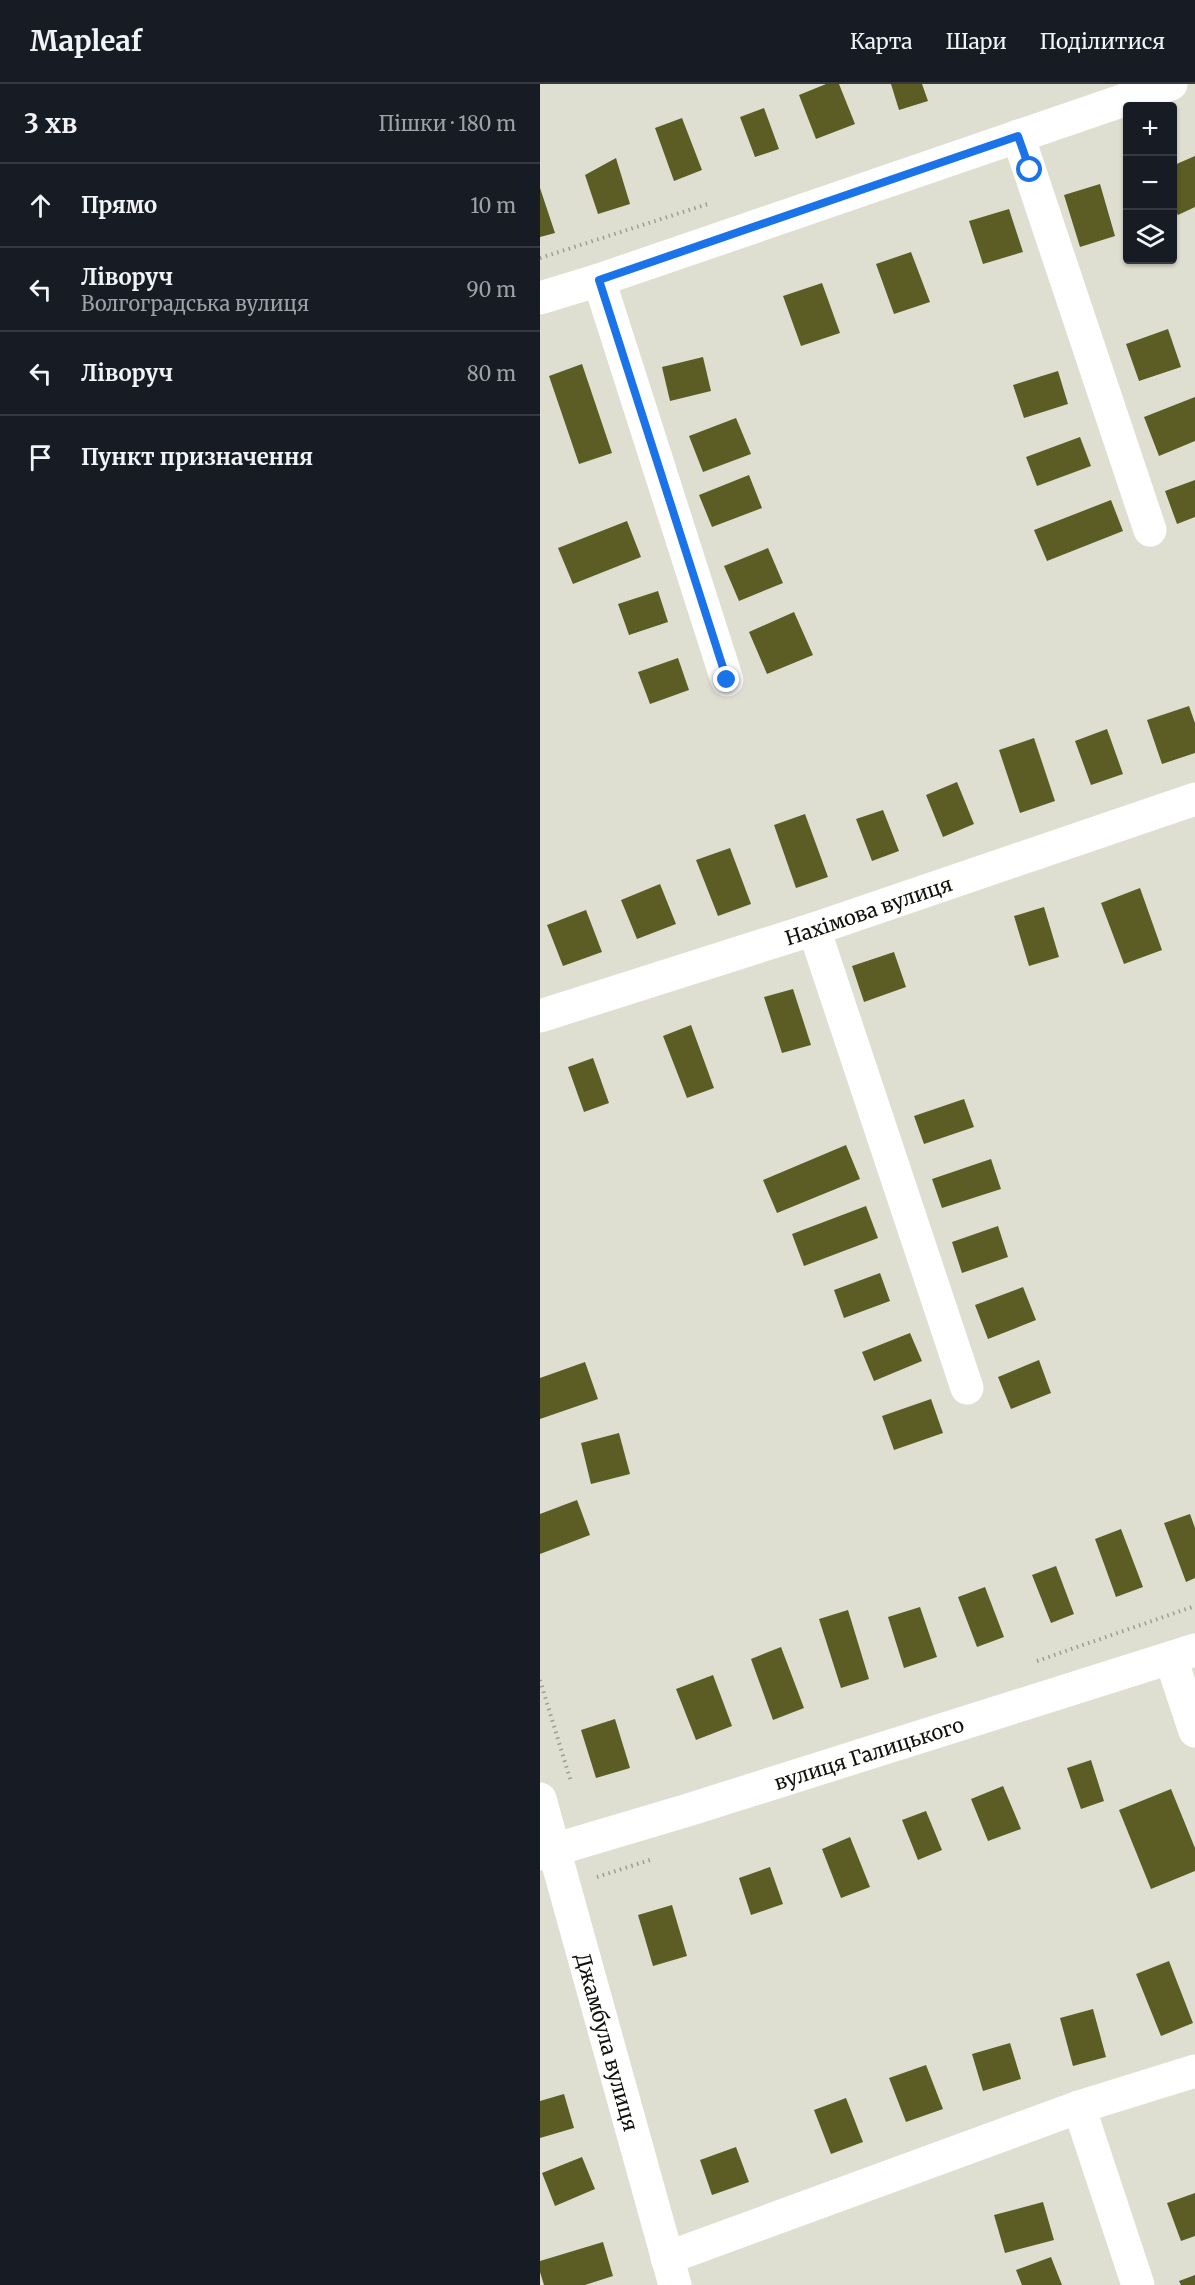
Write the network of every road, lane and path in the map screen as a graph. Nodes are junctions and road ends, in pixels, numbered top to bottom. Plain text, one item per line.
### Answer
1 (1171, 84) edge
2 (1018, 136) junction
3 (599, 280) junction
4 (540, 298) edge
5 (1150, 530) dead end
6 (727, 680) dead end
7 (1195, 799) edge
8 (814, 929) junction
9 (540, 1016) edge
10 (967, 1388) dead end
11 (1183, 1654) edge
12 (540, 1680) edge
13 (1195, 1731) edge
14 (573, 1789) dead end
15 (540, 1799) edge
16 (547, 1852) edge
17 (1195, 2071) edge
18 (1079, 2107) junction
19 (671, 2271) edge
20 (1138, 2285) edge

1 - 2 street
2 - 3 street
2 - 5 street
3 - 4 street
3 - 6 street
7 - 8 street, Нахімова вулиця
8 - 9 street, Нахімова вулиця
8 - 10 street
11 - 13 street
11 - 16 street, вулиця Галицького
12 - 14 path
15 - 16 street, Джамбула вулиця
16 - 19 street, Джамбула вулиця
17 - 18 street
18 - 19 street
18 - 20 street

